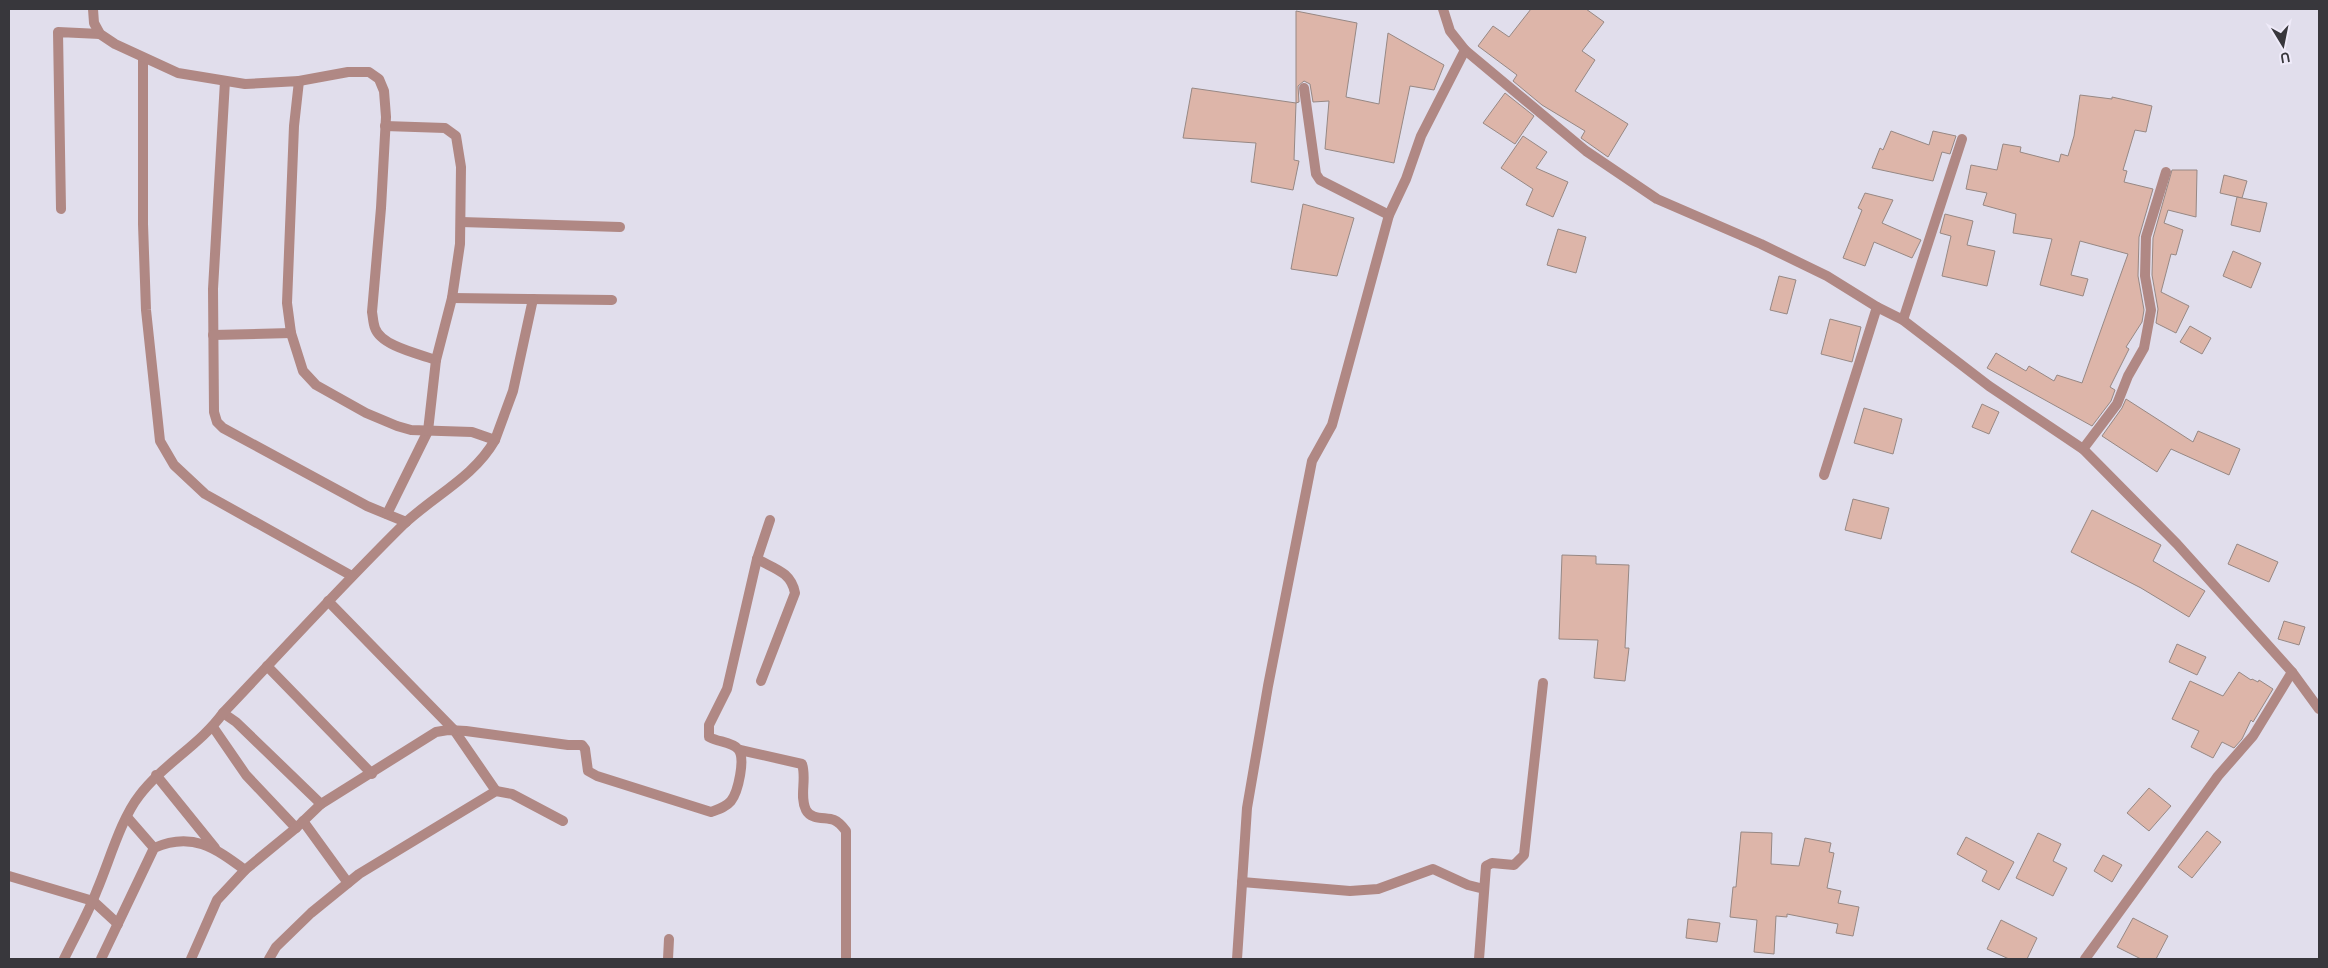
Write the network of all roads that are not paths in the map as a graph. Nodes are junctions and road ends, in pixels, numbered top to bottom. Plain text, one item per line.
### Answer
1 (93, 9) edge
2 (1444, 9) edge
3 (100, 34) junction
4 (1465, 50) junction
5 (143, 58) junction
6 (225, 81) junction
7 (299, 81) junction
8 (1304, 88) dead end
9 (385, 126) junction
10 (1962, 139) dead end
11 (2166, 172) dead end
12 (62, 209) dead end
13 (1389, 216) junction
14 (461, 222) junction
15 (620, 226) dead end
16 (452, 298) junction
17 (533, 299) junction
18 (612, 300) dead end
19 (1877, 307) junction
20 (1902, 320) junction
21 (291, 333) junction
22 (213, 335) junction
23 (436, 360) junction
24 (428, 431) junction
25 (495, 440) junction
26 (2082, 449) junction
27 (1824, 475) dead end
28 (387, 514) junction
29 (770, 520) dead end
30 (406, 522) junction
31 (758, 559) junction
32 (352, 576) junction
33 (328, 601) junction
34 (267, 666) junction
35 (2292, 672) junction
36 (760, 681) dead end
37 (1543, 683) dead end
38 (2319, 709) edge
39 (223, 713) junction
40 (213, 727) junction
41 (454, 730) junction
42 (740, 750) junction
43 (372, 774) junction
44 (156, 775) junction
45 (496, 791) junction
46 (321, 804) junction
47 (127, 817) junction
48 (563, 821) dead end
49 (300, 825) junction
50 (154, 848) junction
51 (215, 848) junction
52 (245, 870) junction
53 (9, 876) edge
54 (1242, 882) junction
55 (348, 883) junction
56 (1484, 889) junction
57 (93, 900) junction
58 (118, 924) junction
59 (668, 939) dead end
60 (64, 959) edge
61 (101, 959) edge
62 (191, 959) edge
63 (269, 959) edge
64 (668, 959) edge
65 (846, 959) edge
66 (1237, 959) edge
67 (1479, 959) edge
68 (2086, 959) edge

1 - 3 street
2 - 4 street
3 - 5 street
3 - 12 street
4 - 13 street
4 - 19 street
5 - 6 street
5 - 32 street
6 - 7 street
6 - 22 street
7 - 9 street
7 - 21 street
8 - 13 street
9 - 14 street
9 - 23 street
10 - 20 street
11 - 26 street
13 - 54 street
14 - 15 street
14 - 16 street
16 - 17 street
16 - 23 street
17 - 18 street
17 - 25 street
19 - 20 street
19 - 27 street
20 - 26 street
21 - 22 street
21 - 24 street
22 - 28 street
23 - 24 street
24 - 25 street
24 - 28 street
25 - 30 street
26 - 35 street
28 - 30 street
29 - 31 street
30 - 32 street
31 - 36 street
31 - 42 street
32 - 33 street
33 - 34 street
33 - 41 street
34 - 39 street
34 - 43 street
35 - 38 street
35 - 68 street
37 - 56 street
39 - 40 street
39 - 46 street
40 - 44 street
40 - 49 street
41 - 42 street
41 - 43 street
41 - 45 street
42 - 65 street
43 - 46 street
44 - 47 street
44 - 51 street
45 - 48 street
45 - 55 street
46 - 49 street
47 - 50 street
47 - 57 street
49 - 52 street
49 - 55 street
50 - 51 street
50 - 58 street
51 - 52 street
52 - 62 street
53 - 57 street
54 - 56 street
54 - 66 street
55 - 63 street
56 - 67 street
57 - 58 street
57 - 60 street
58 - 61 street
59 - 64 street

